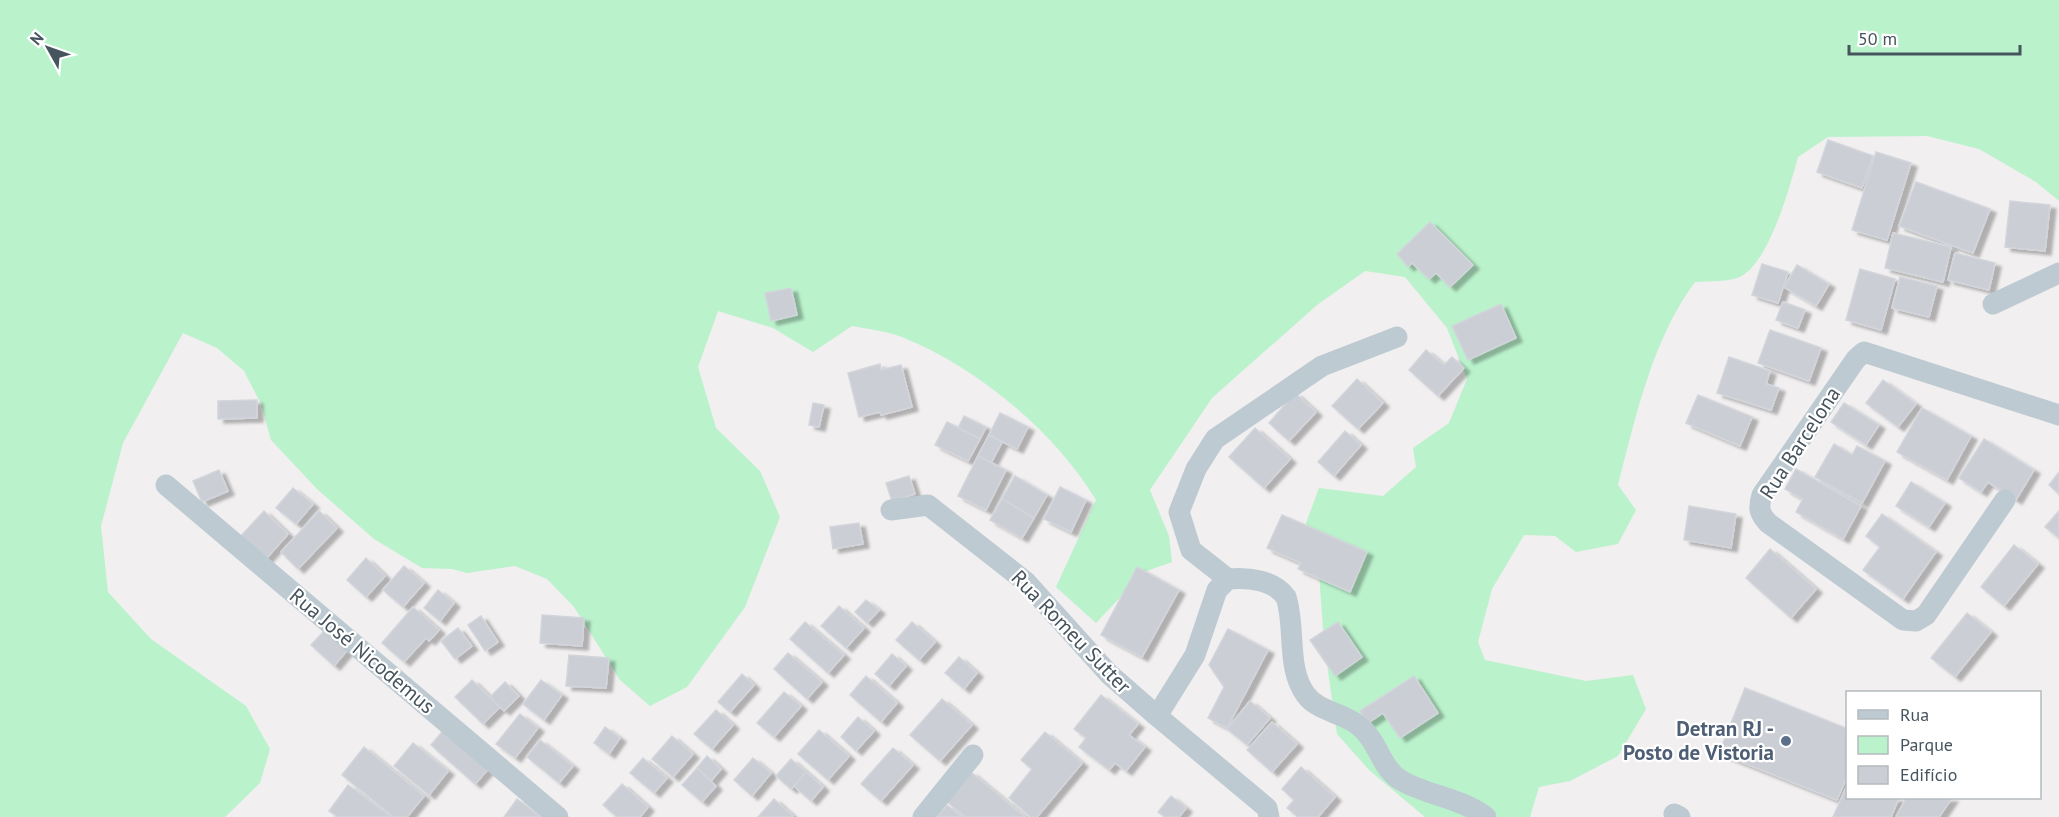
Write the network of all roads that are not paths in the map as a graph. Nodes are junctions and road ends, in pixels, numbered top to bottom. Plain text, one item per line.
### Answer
1 (2059, 273) edge
2 (1993, 304) dead end
3 (1397, 337) dead end
4 (2059, 415) edge
5 (166, 485) dead end
6 (2005, 500) dead end
7 (891, 510) dead end
8 (1228, 579) junction
9 (1157, 716) junction
10 (973, 755) dead end
11 (558, 817) edge
12 (923, 817) edge
13 (1269, 817) edge
14 (1486, 817) edge

1 - 2 street
3 - 8 street
4 - 6 street, Rua Barcelona
5 - 11 street, Rua José Nicodemus
7 - 9 street, Rua Romeu Sutter
8 - 9 street
8 - 14 street
9 - 13 street, Rua Romeu Sutter
10 - 12 street

